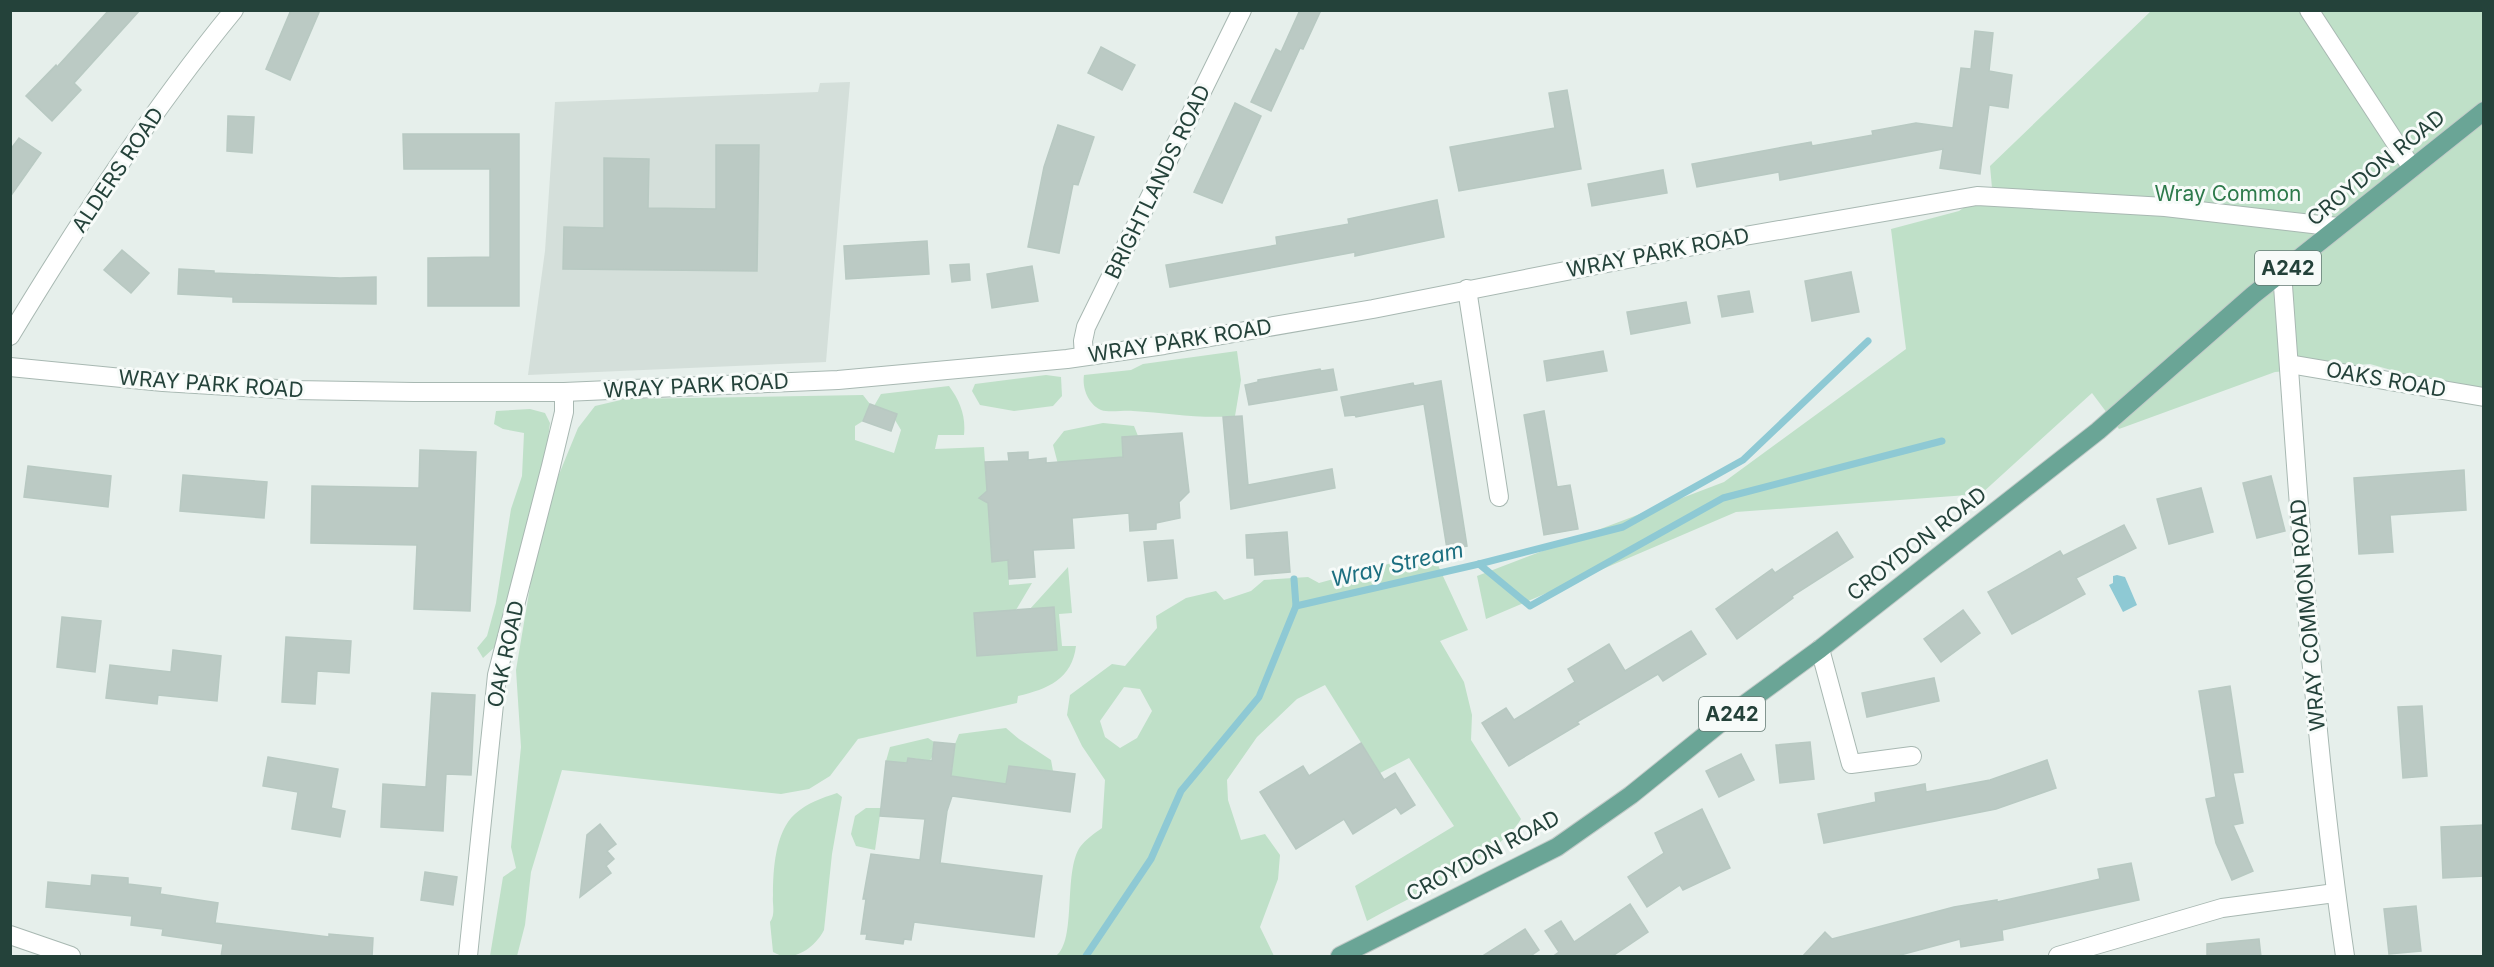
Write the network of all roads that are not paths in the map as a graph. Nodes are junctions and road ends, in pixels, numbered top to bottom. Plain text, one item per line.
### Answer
1 (234, 10) edge
2 (1242, 10) edge
3 (2309, 10) edge
4 (2484, 111) edge
5 (2412, 168) junction
6 (2338, 227) junction
7 (2282, 272) junction
8 (1467, 289) junction
9 (10, 336) edge
10 (1084, 356) junction
11 (2289, 363) junction
12 (10, 367) edge
13 (564, 392) junction
14 (2484, 397) edge
15 (1499, 497) dead end
16 (1820, 649) junction
17 (1912, 756) dead end
18 (2335, 893) junction
19 (10, 935) edge
20 (71, 957) edge
21 (468, 957) edge
22 (1340, 957) edge
23 (2058, 957) edge
24 (2344, 957) edge

1 - 9 street, ALDERS ROAD
2 - 10 street, BRIGHTLANDS ROAD
3 - 5 street
4 - 5 main road, CROYDON ROAD / A242
5 - 6 main road, CROYDON ROAD / A242
6 - 7 main road, CROYDON ROAD / A242
6 - 8 street, WRAY PARK ROAD
7 - 11 street, WRAY COMMON ROAD
7 - 16 main road, CROYDON ROAD / A242
8 - 10 street, WRAY PARK ROAD
8 - 15 street
10 - 13 street, WRAY PARK ROAD
11 - 14 street, OAKS ROAD
11 - 18 street, WRAY COMMON ROAD
12 - 13 street, WRAY PARK ROAD
13 - 21 street, OAK ROAD
16 - 17 street
16 - 22 main road, CROYDON ROAD / A242
18 - 23 street
18 - 24 street, WRAY COMMON ROAD
19 - 20 street

